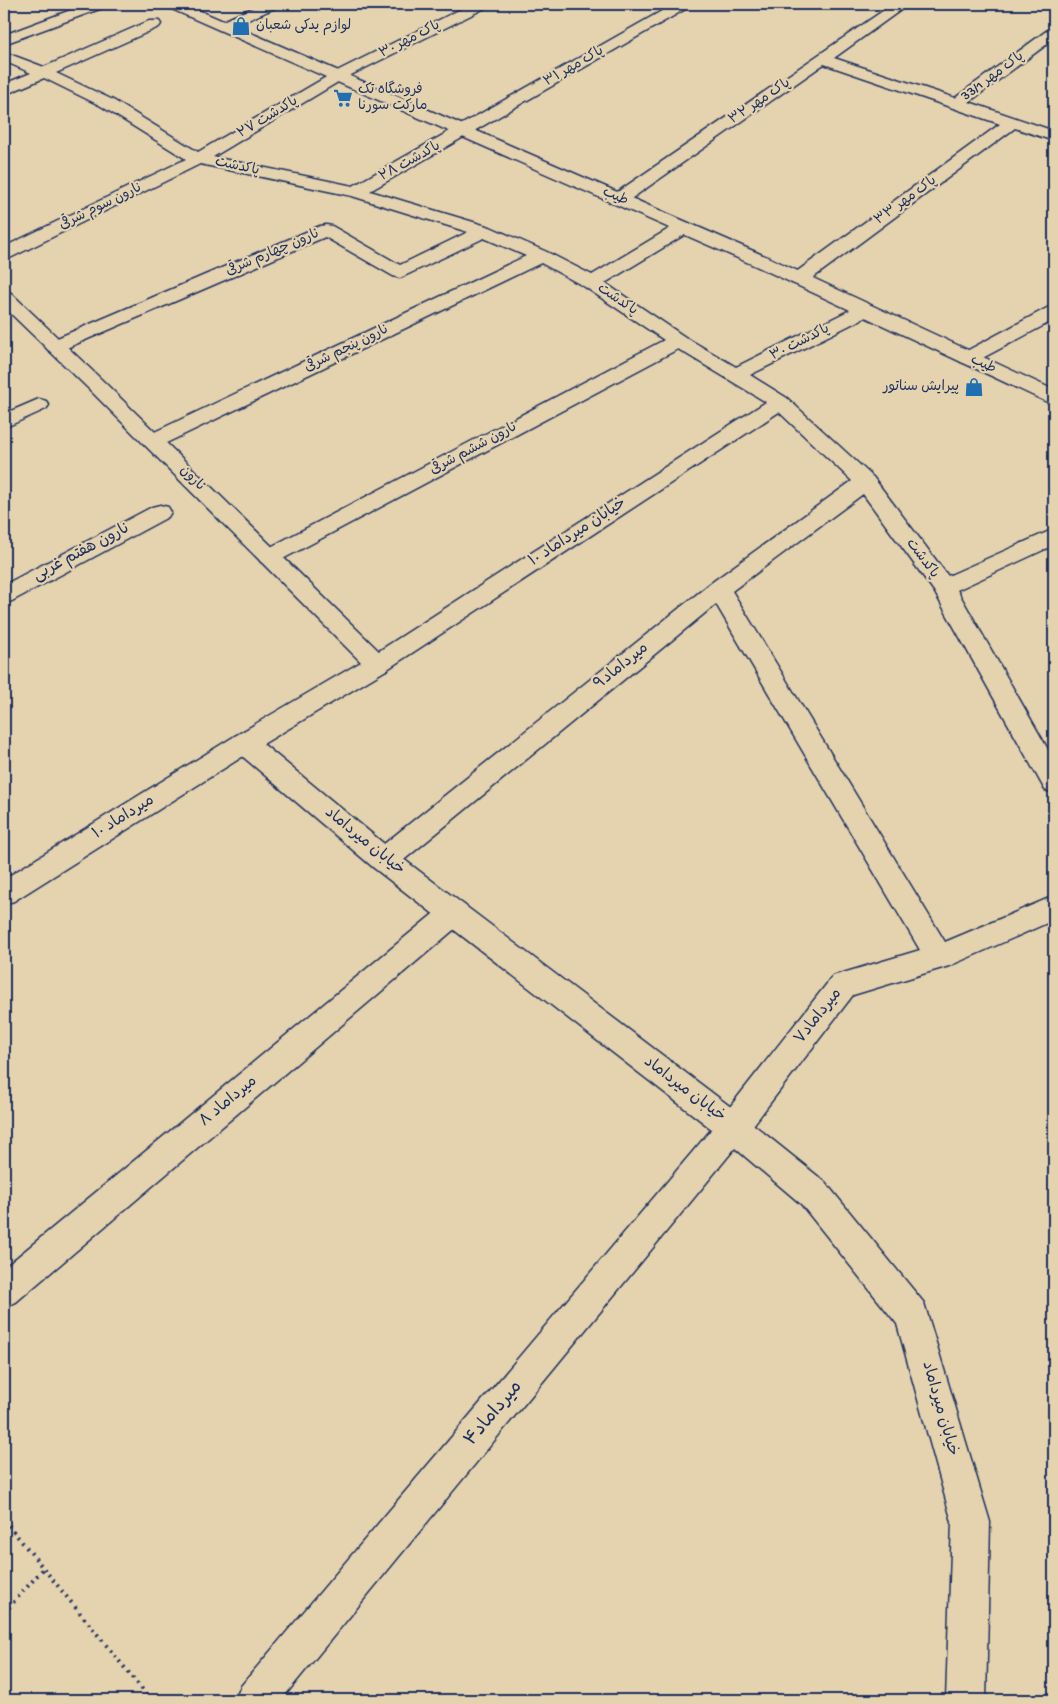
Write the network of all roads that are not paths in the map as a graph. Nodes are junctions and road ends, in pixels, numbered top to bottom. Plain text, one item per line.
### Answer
1 (100, 4) edge
2 (172, 4) edge
3 (272, 4) edge
4 (482, 4) edge
5 (684, 4) edge
6 (902, 4) edge
7 (154, 24) dead end
8 (223, 26) junction
9 (1054, 32) edge
10 (4, 40) edge
11 (4, 56) edge
12 (823, 59) junction
13 (45, 73) junction
14 (338, 76) junction
15 (4, 90) edge
16 (956, 104) junction
17 (1013, 122) junction
18 (465, 131) junction
19 (1054, 136) edge
20 (198, 159) junction
21 (356, 192) junction
22 (619, 199) junction
23 (683, 228) junction
24 (484, 232) junction
25 (4, 254) edge
26 (541, 256) junction
27 (799, 279) junction
28 (592, 284) junction
29 (4, 297) edge
30 (865, 310) junction
31 (1054, 312) edge
32 (678, 342) junction
33 (55, 346) junction
34 (968, 358) junction
35 (735, 375) junction
36 (1054, 398) edge
37 (780, 402) junction
38 (39, 406) dead end
39 (4, 422) edge
40 (153, 441) junction
41 (865, 482) junction
42 (160, 512) dead end
43 (1054, 536) edge
44 (269, 556) junction
45 (944, 587) junction
46 (719, 589) junction
47 (4, 595) edge
48 (377, 664) junction
49 (244, 743) junction
50 (1051, 770) edge
51 (384, 860) junction
52 (4, 893) edge
53 (1054, 908) edge
54 (454, 913) junction
55 (939, 957) junction
56 (733, 1127) junction
57 (4, 1290) edge
58 (255, 1700) edge
59 (966, 1700) edge

1 - 10 street
2 - 8 street, طیب
3 - 8 street
4 - 14 street, پاک مهر ۳۰
5 - 18 street, پاک مهر ۳۱
6 - 12 street, پاک مهر ۳۲
7 - 13 street
8 - 14 street, طیب
9 - 16 street, پاک مهر 33/1
11 - 13 street, پاکدشت
12 - 16 street
12 - 22 street, پاک مهر ۳۲
13 - 15 street
13 - 20 street, پاکدشت
14 - 18 street, طیب
14 - 20 street, پاکدشت ۲۷
16 - 17 street
17 - 19 street
17 - 27 street, پاک مهر ۳۳
18 - 21 street, پاکدشت ۲۸
18 - 22 street, طیب
20 - 21 street, پاکدشت
20 - 25 street, نارون سوم شرقی
21 - 24 street, پاکدشت
22 - 23 street, طیب
23 - 27 street, طیب
23 - 28 street
24 - 26 street, پاکدشت
24 - 33 street, نارون چهارم شرقی
26 - 28 street, پاکدشت
26 - 40 street, نارون پنجم شرقی
27 - 30 street, طیب
28 - 32 street, پاکدشت
29 - 33 street, نارون
30 - 34 street, طیب
30 - 35 street, پاکدشت ۳۰
31 - 34 street
32 - 35 street, پاکدشت
32 - 44 street, نارون ششم شرقی
33 - 40 street, نارون
34 - 36 street, طیب
35 - 37 street, پاکدشت
37 - 41 street, پاکدشت
37 - 48 street, ۱۰ خیابان میرداماد
38 - 39 street
40 - 44 street, نارون
41 - 45 street, پاکدشت
41 - 46 street, میرداماد۹
42 - 47 street, نارون هفتم غربی
43 - 45 street
44 - 48 street, نارون
45 - 50 street, پاکدشت
46 - 51 street, میرداماد۹
46 - 55 street
48 - 49 street
49 - 51 street, خیابان میرداماد
49 - 52 street, میرداماد ۱۰
51 - 54 street, خیابان میرداماد
53 - 55 street, میرداماد۷
54 - 56 street, خیابان میرداماد
54 - 57 street, میرداماد ۸
55 - 56 street, میرداماد۷
56 - 58 street, میرداماد۴
56 - 59 street, خیابان میرداماد

